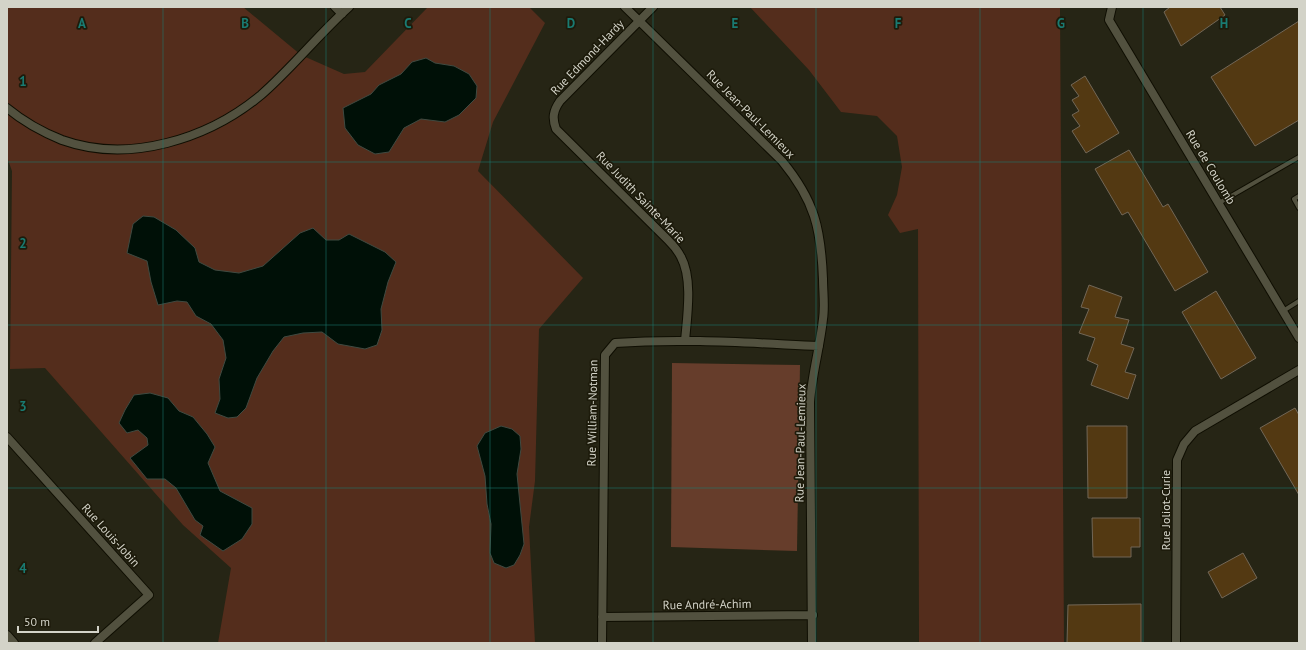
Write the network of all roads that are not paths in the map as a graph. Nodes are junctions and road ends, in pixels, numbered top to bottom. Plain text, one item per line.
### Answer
1 (335, 7) edge
2 (349, 7) edge
3 (625, 7) edge
4 (653, 7) edge
5 (1112, 7) edge
6 (342, 14) junction
7 (639, 21) junction
8 (7, 108) edge
9 (556, 129) joint
10 (1299, 157) edge
11 (1299, 196) edge
12 (1218, 203) junction
13 (1299, 208) edge
14 (1299, 301) edge
15 (1283, 312) junction
16 (1299, 338) edge
17 (685, 341) junction
18 (819, 346) junction
19 (1299, 370) edge
20 (7, 437) edge
21 (813, 615) junction
22 (602, 617) junction
23 (7, 636) edge
24 (14, 643) edge
25 (95, 643) edge
26 (602, 643) edge
27 (812, 643) edge
28 (1176, 643) edge

1 - 6 street
2 - 6 street
3 - 7 street, Rue Jean-Paul-Lemieux
4 - 7 street, Rue Edmond-Hardy
5 - 12 street, Rue de Coulomb
6 - 8 street
7 - 9 street, Rue Edmond-Hardy
7 - 18 street, Rue Jean-Paul-Lemieux
9 - 17 street, Rue Judith Sainte-Marie
10 - 12 lane
11 - 13 lane
12 - 15 street, Rue de Coulomb
14 - 15 lane
15 - 16 street, Rue de Coulomb
17 - 18 street, Rue William-Notman
17 - 22 street, Rue William-Notman
18 - 21 street, Rue Jean-Paul-Lemieux
19 - 28 street, Rue Joliot-Curie
20 - 25 street, Rue Louis-Jobin
21 - 22 street, Rue André-Achim
21 - 27 street, Rue Jean-Paul-Lemieux
22 - 26 street, Rue William-Notman
23 - 24 street

